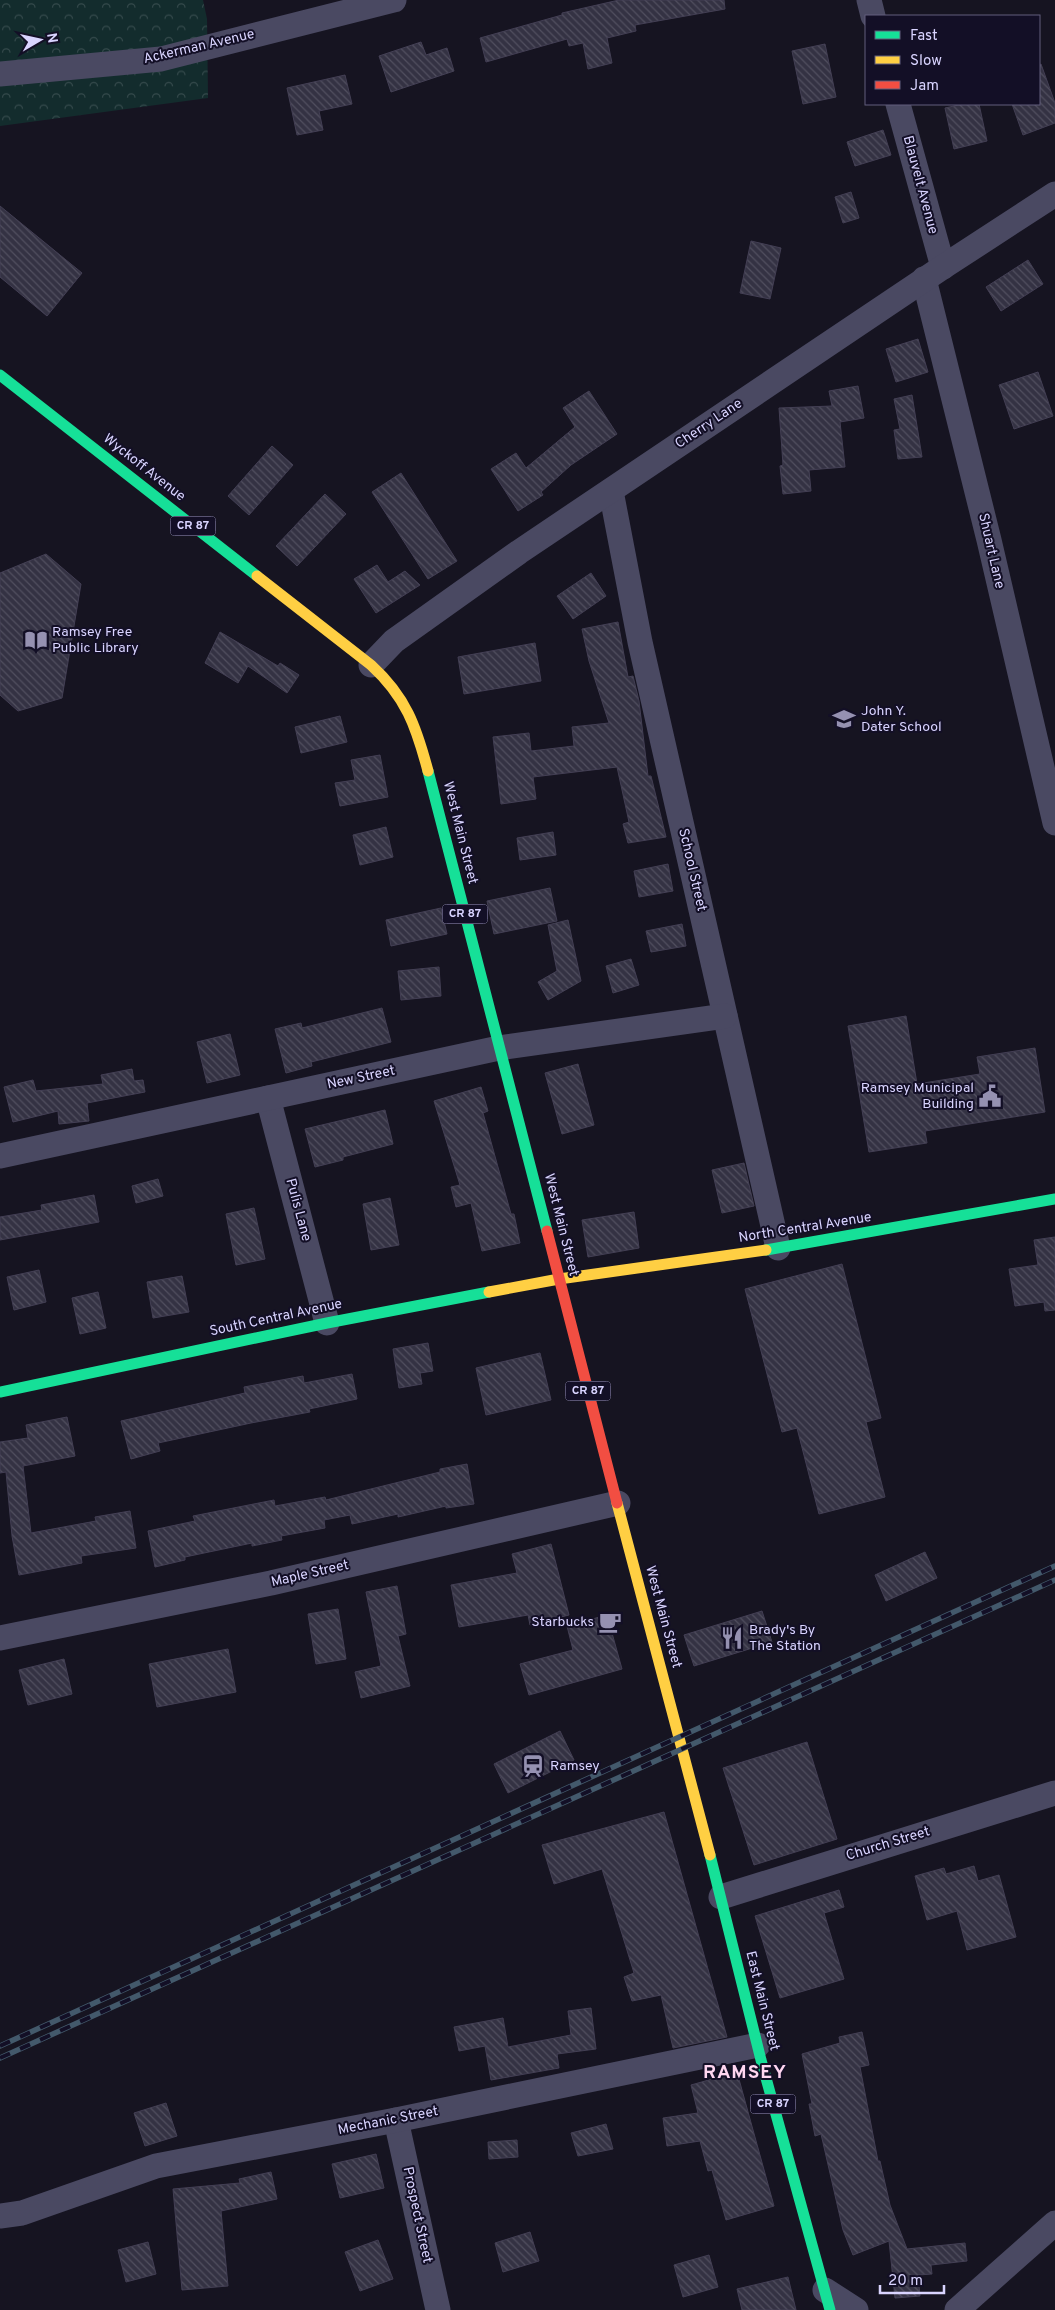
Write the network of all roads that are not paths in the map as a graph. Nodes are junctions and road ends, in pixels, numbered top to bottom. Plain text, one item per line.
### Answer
1 (394, 0) edge
2 (869, 0) edge
3 (873, 15) edge
4 (0, 74) edge
5 (898, 105) edge
6 (1055, 194) edge
7 (933, 273) junction
8 (0, 375) edge
9 (611, 491) junction
10 (378, 672) junction
11 (1055, 824) edge
12 (725, 1016) junction
13 (499, 1048) junction
14 (268, 1098) junction
15 (0, 1156) edge
16 (1055, 1200) edge
17 (778, 1248) junction
18 (559, 1279) junction
19 (327, 1323) junction
20 (0, 1392) edge
21 (618, 1503) junction
22 (0, 1638) edge
23 (691, 1785) joint
24 (1055, 1793) edge
25 (721, 1897) junction
26 (758, 2045) junction
27 (396, 2120) junction
28 (11, 2214) edge
29 (1055, 2223) edge
30 (827, 2300) edge
31 (438, 2310) edge
32 (856, 2310) edge
33 (957, 2310) edge

1 - 4 street, Ackerman Avenue
2 - 3 street
5 - 7 street, Blauvelt Avenue
6 - 7 street, Cherry Lane
7 - 9 street, Cherry Lane
7 - 11 street, Shuart Lane
8 - 10 main road, Wyckoff Avenue / CR 87
9 - 10 street, Cherry Lane
9 - 12 street, School Street
10 - 13 main road, West Main Street / CR 87
12 - 13 street, New Street
12 - 17 street, School Street
13 - 14 street, New Street
13 - 18 main road, West Main Street / CR 87
14 - 15 street, New Street
14 - 19 street, Pulis Lane
16 - 17 main road, North Central Avenue
17 - 18 main road, North Central Avenue
18 - 19 main road, South Central Avenue
18 - 21 main road, West Main Street / CR 87
19 - 20 main road, South Central Avenue
21 - 22 street, Maple Street
21 - 23 main road, West Main Street / CR 87
23 - 25 main road, East Main Street / CR 87
24 - 25 street, Church Street
25 - 26 main road, East Main Street / CR 87
26 - 27 street, Mechanic Street
26 - 30 main road, East Main Street / CR 87
27 - 28 street, Mechanic Street
27 - 31 street, Prospect Street
29 - 33 street
30 - 32 street

